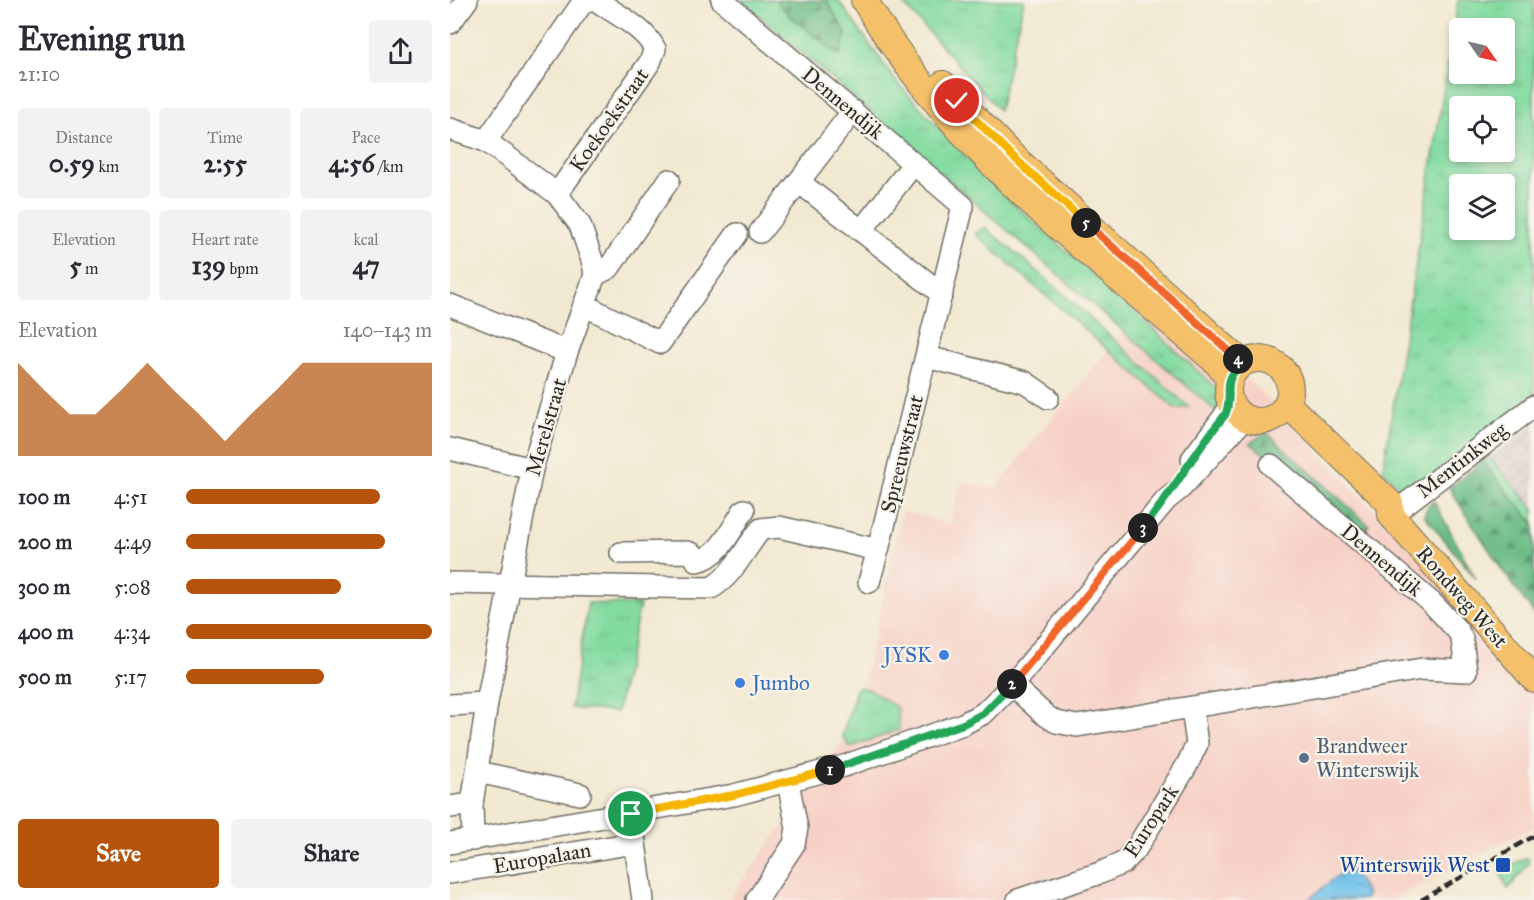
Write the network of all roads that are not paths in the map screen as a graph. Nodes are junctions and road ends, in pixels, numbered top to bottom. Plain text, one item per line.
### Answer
1 (467, 0) edge
2 (588, 0) edge
3 (596, 0) edge
4 (722, 0) edge
5 (864, 0) edge
6 (875, 0) edge
7 (450, 23) edge
8 (853, 111) junction
9 (450, 129) edge
10 (486, 141) junction
11 (908, 171) dead end
12 (669, 180) dead end
13 (799, 182) junction
14 (557, 194) junction
15 (963, 206) joint
16 (861, 231) junction
17 (760, 232) dead end
18 (737, 234) dead end
19 (595, 275) junction
20 (942, 294) junction
21 (450, 305) edge
22 (584, 305) junction
23 (567, 351) junction
24 (927, 357) junction
25 (1236, 370) junction
26 (1048, 398) dead end
27 (1534, 406) edge
28 (1281, 410) junction
29 (1238, 411) junction
30 (450, 449) edge
31 (1271, 465) dead end
32 (532, 469) junction
33 (744, 510) dead end
34 (1391, 515) junction
35 (878, 550) junction
36 (621, 553) dead end
37 (706, 557) junction
38 (734, 567) junction
39 (869, 582) dead end
40 (450, 583) edge
41 (509, 584) junction
42 (692, 588) junction
43 (1534, 679) edge
44 (1012, 685) junction
45 (487, 703) junction
46 (450, 705) edge
47 (1192, 708) junction
48 (478, 772) junction
49 (788, 782) junction
50 (580, 794) dead end
51 (472, 804) junction
52 (450, 807) edge
53 (631, 814) junction
54 (473, 840) junction
55 (450, 843) edge
56 (634, 843) junction
57 (450, 873) edge
58 (643, 900) edge
59 (757, 900) edge
60 (1017, 900) edge

1 - 7 street
2 - 10 street
3 - 14 street, Koekoekstraat
4 - 8 street, Dennendijk
5 - 25 main road
6 - 25 main road
8 - 13 street
8 - 15 street, Dennendijk
9 - 10 street, Koekoekstraat
10 - 14 street, Koekoekstraat
11 - 16 street
12 - 19 street, Merelstraat
13 - 16 street
13 - 17 street
14 - 19 street, Koekoekstraat
15 - 20 street, Spreeuwstraat
16 - 20 street
18 - 22 street
19 - 22 street, Merelstraat
20 - 24 street, Spreeuwstraat
21 - 23 street
22 - 23 street, Merelstraat
23 - 32 street, Merelstraat
24 - 26 street
24 - 35 street, Spreeuwstraat
25 - 28 main road
25 - 29 main road
27 - 34 street, Mentinkweg
28 - 29 main road
28 - 34 main road, Rondweg West
29 - 44 street
30 - 32 street
31 - 47 street, Dennendijk
32 - 41 street, Merelstraat
33 - 37 street
34 - 43 main road, Rondweg West
35 - 38 street
35 - 39 street, Spreeuwstraat
36 - 37 street
37 - 38 street
37 - 42 street
38 - 42 street
40 - 41 street
41 - 42 street
41 - 45 street, Merelstraat
44 - 47 street
44 - 49 street
45 - 46 street
45 - 48 street, Merelstraat
47 - 60 street, Europark
48 - 50 street
48 - 51 street, Merelstraat
49 - 53 street
49 - 59 street
51 - 52 street
51 - 54 street, Merelstraat
53 - 54 street
53 - 56 street
54 - 55 street
56 - 57 street, Europalaan
56 - 58 street

